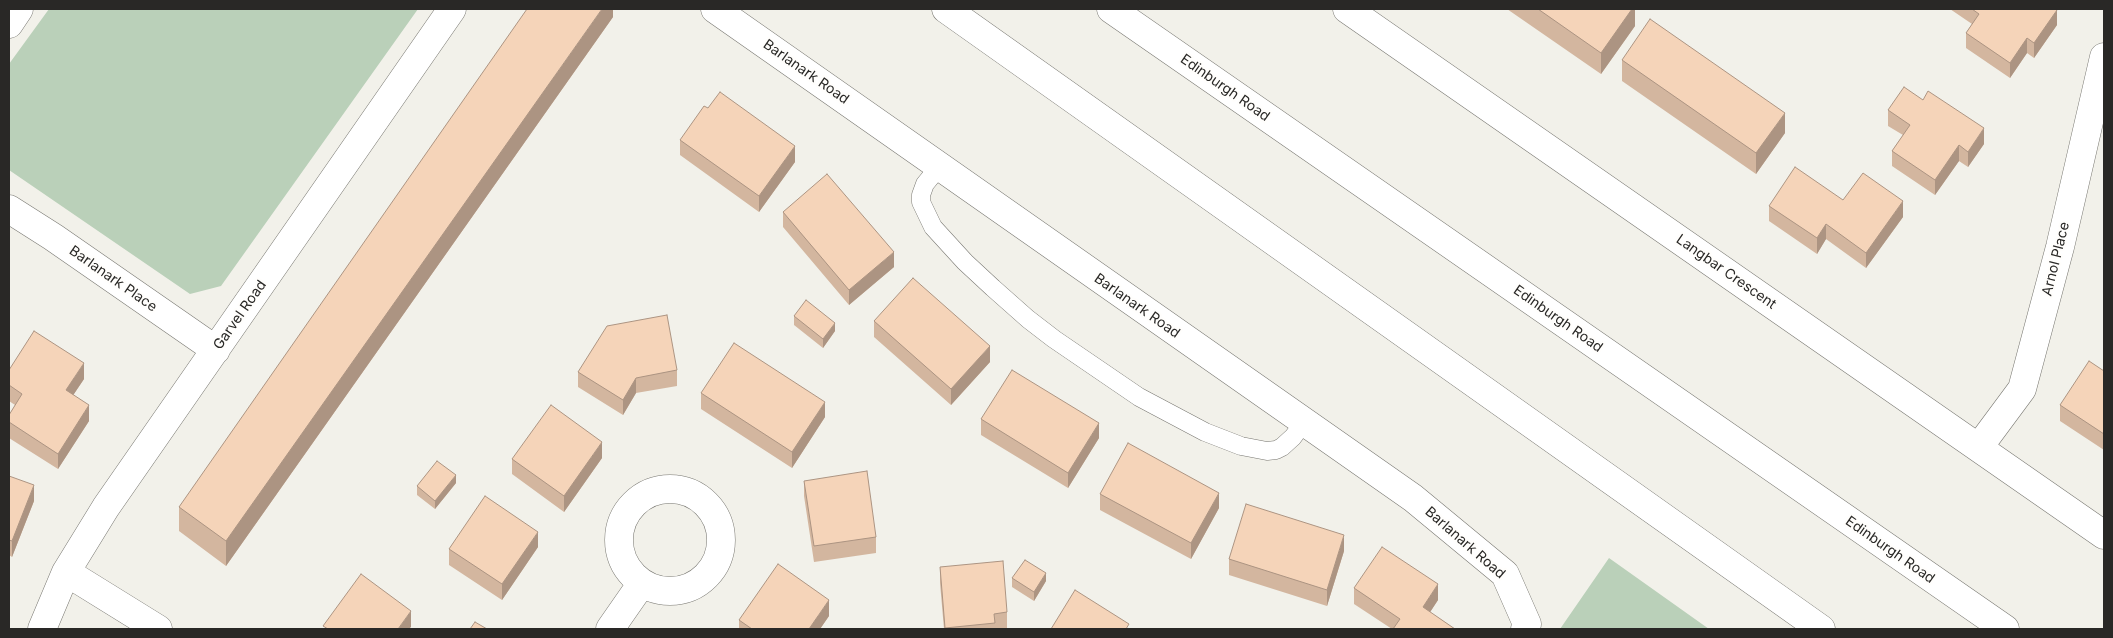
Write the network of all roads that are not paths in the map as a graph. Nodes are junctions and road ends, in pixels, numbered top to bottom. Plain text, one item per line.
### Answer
1 (19, 9) edge
2 (452, 9) edge
3 (715, 9) edge
4 (946, 9) edge
5 (1111, 9) edge
6 (1347, 9) edge
7 (9, 24) edge
8 (2104, 57) edge
9 (939, 167) junction
10 (9, 210) edge
11 (216, 350) junction
12 (1304, 422) junction
13 (1979, 447) junction
14 (2104, 535) edge
15 (66, 572) junction
16 (642, 583) dead end
17 (42, 629) edge
18 (158, 629) edge
19 (610, 629) edge
20 (1524, 629) edge
21 (1820, 629) edge
22 (2005, 629) edge

1 - 7 street
2 - 11 street, Garvel Road
3 - 9 street, Barlanark Road
4 - 21 street
5 - 22 street, Edinburgh Road
6 - 13 street, Langbar Crescent
8 - 13 street, Arnol Place
9 - 12 street, Barlanark Road
9 - 12 lane
10 - 11 street, Barlanark Place
11 - 15 street, Garvel Road
12 - 20 street, Barlanark Road
13 - 14 street, Langbar Crescent
15 - 17 street, Garvel Road
15 - 18 street
16 - 19 street

